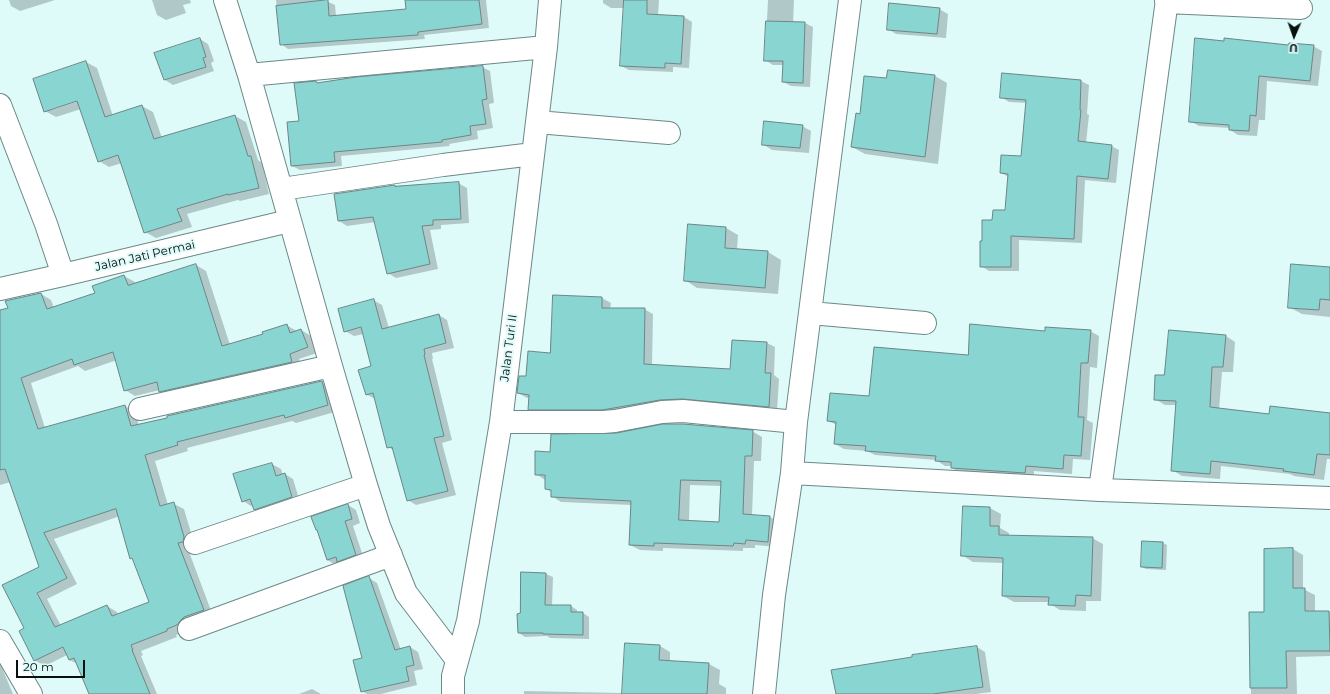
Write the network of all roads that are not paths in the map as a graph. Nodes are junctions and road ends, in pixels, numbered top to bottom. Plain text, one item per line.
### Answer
1 (225, 0) edge
2 (550, 0) edge
3 (850, 0) edge
4 (1167, 1) edge
5 (1302, 8) dead end
6 (546, 47) junction
7 (249, 75) junction
8 (0, 105) edge
9 (537, 122) junction
10 (669, 133) dead end
11 (533, 154) junction
12 (282, 189) junction
13 (289, 221) junction
14 (63, 275) junction
15 (0, 289) edge
16 (810, 313) junction
17 (925, 323) dead end
18 (331, 366) junction
19 (140, 409) dead end
20 (501, 422) junction
21 (796, 422) junction
22 (792, 473) junction
23 (366, 485) junction
24 (1100, 490) junction
25 (1330, 498) edge
26 (195, 543) dead end
27 (391, 555) junction
28 (189, 629) dead end
29 (0, 641) edge
30 (457, 660) junction
31 (31, 694) edge
32 (453, 694) edge
33 (764, 694) edge

1 - 7 street
2 - 6 street, Jalan Turi II
3 - 16 street
4 - 5 street
4 - 24 street
6 - 7 street
6 - 9 street, Jalan Turi II
7 - 12 street
8 - 14 street
9 - 10 street
9 - 11 street, Jalan Turi II
11 - 12 street
11 - 20 street, Jalan Turi II
12 - 13 street
13 - 14 street, Jalan Jati Permai
13 - 18 street
14 - 15 street, Jalan Jati Permai
16 - 17 street
16 - 21 street
18 - 19 street
18 - 23 street
20 - 21 street
20 - 30 street, Jalan Turi II
21 - 22 street
22 - 24 street
22 - 33 street
23 - 26 street
23 - 27 street
24 - 25 street
27 - 28 street
27 - 30 street
29 - 31 street
30 - 32 street, Jalan Turi II

